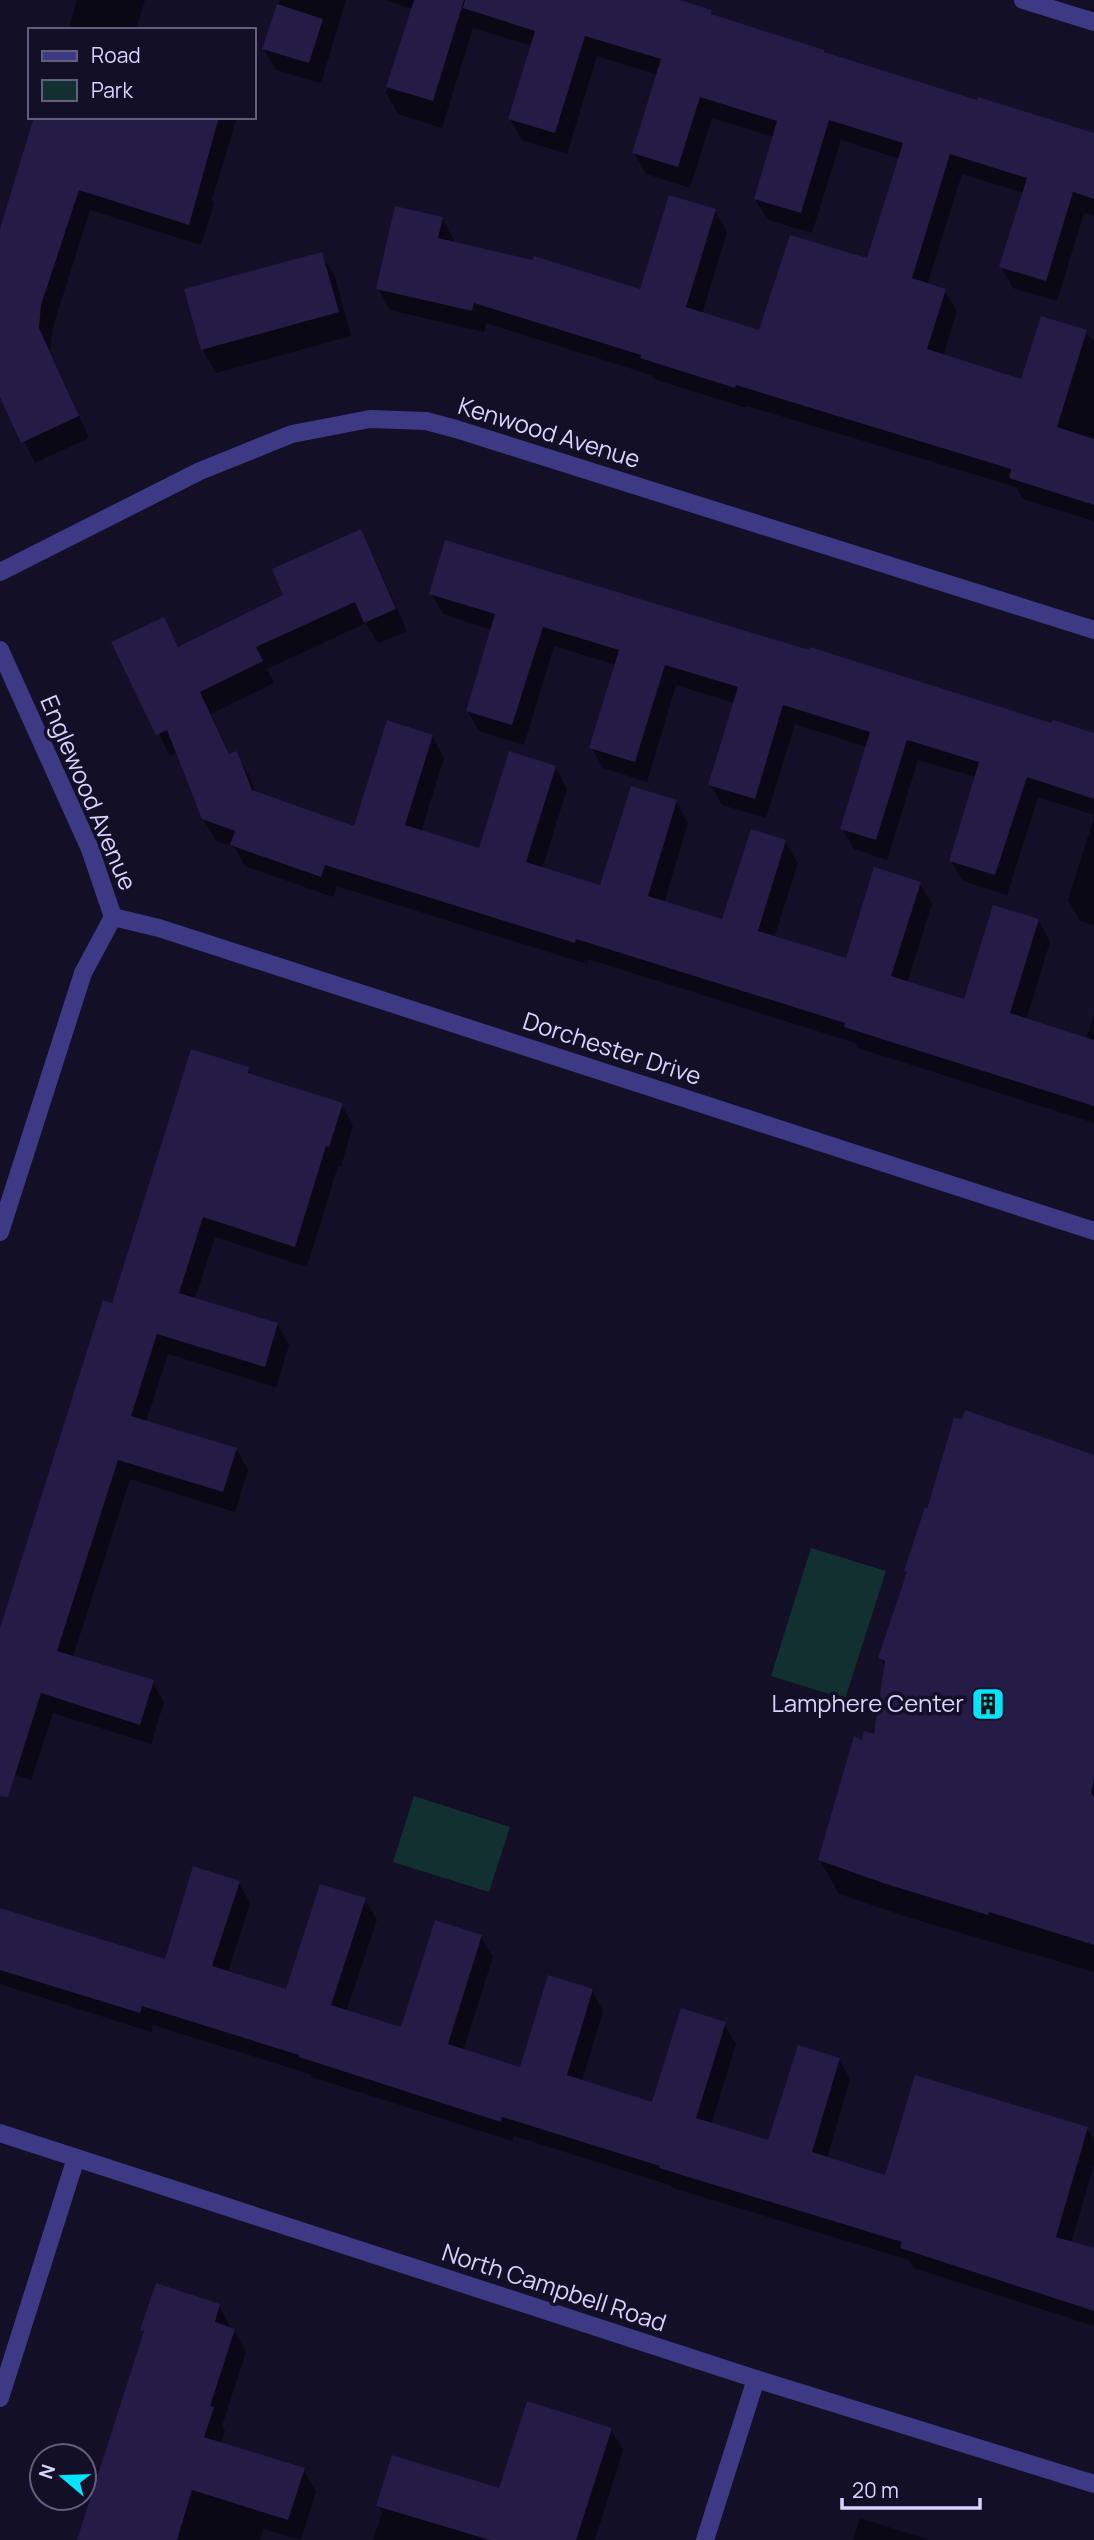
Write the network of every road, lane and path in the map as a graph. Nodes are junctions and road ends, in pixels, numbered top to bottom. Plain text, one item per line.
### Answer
1 (1023, 0) edge
2 (1094, 22) edge
3 (0, 572) edge
4 (1094, 630) edge
5 (0, 650) edge
6 (113, 917) junction
7 (1094, 1231) edge
8 (0, 1232) edge
9 (0, 2133) edge
10 (76, 2158) junction
11 (756, 2379) junction
12 (0, 2398) edge
13 (1094, 2484) edge
14 (705, 2540) edge

1 - 2 street
3 - 4 street, Kenwood Avenue
5 - 6 street, Englewood Avenue
6 - 7 street, Dorchester Drive
6 - 8 street, Englewood Avenue
9 - 10 street, North Campbell Road
10 - 11 street, North Campbell Road
10 - 12 street
11 - 13 street, North Campbell Road
11 - 14 street

